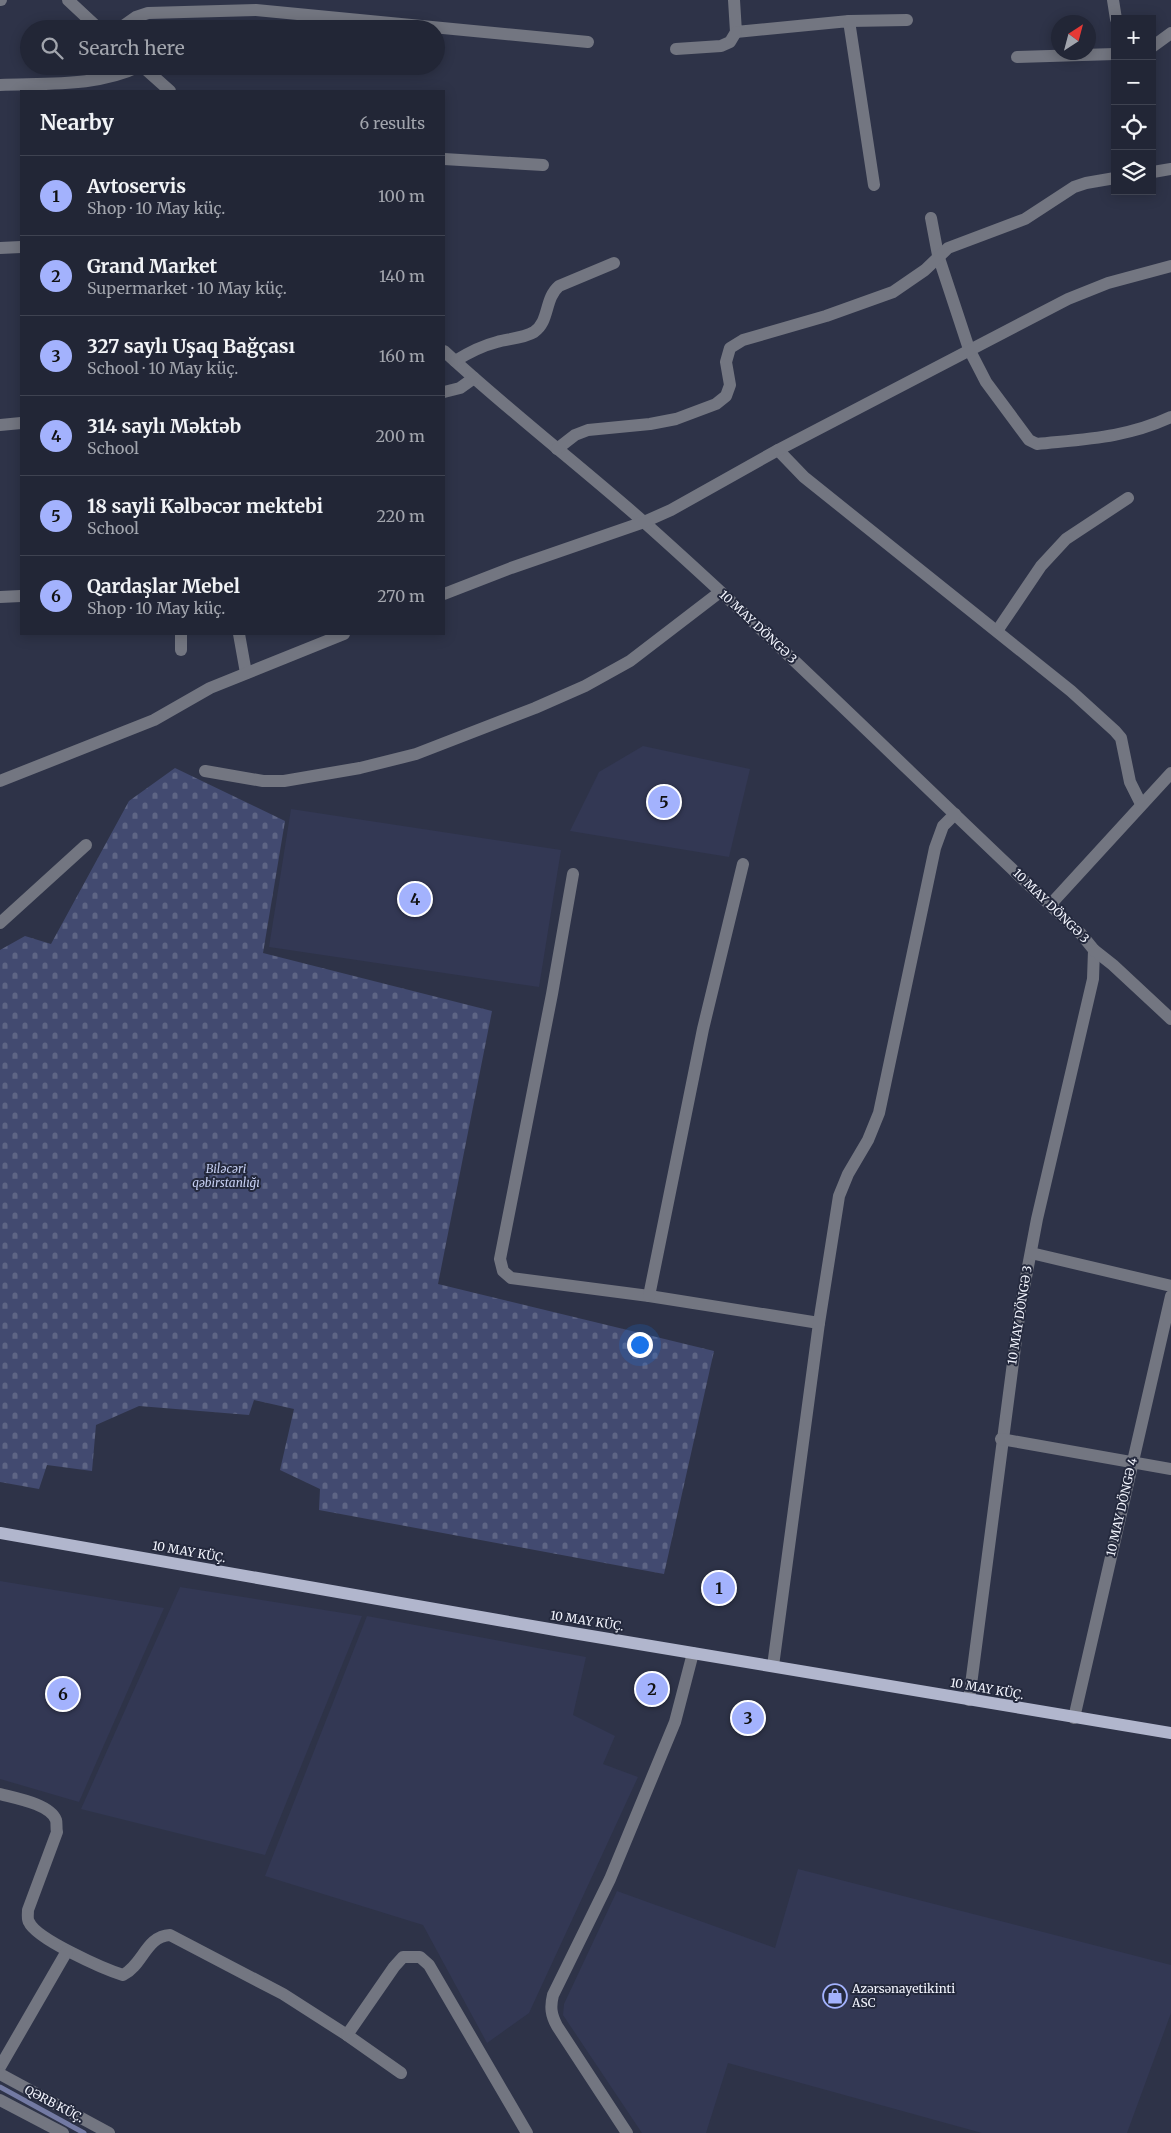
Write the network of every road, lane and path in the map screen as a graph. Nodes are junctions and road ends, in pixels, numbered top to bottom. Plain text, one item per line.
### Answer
1 (68, 0) edge
2 (734, 0) edge
3 (1113, 0) edge
4 (1115, 15) edge
5 (89, 20) edge
6 (132, 20) edge
7 (360, 20) edge
8 (907, 20) dead end
9 (849, 21) junction
10 (445, 28) edge
11 (736, 32) junction
12 (1171, 33) edge
13 (588, 42) dead end
14 (1156, 44) edge
15 (676, 48) dead end
16 (1111, 54) edge
17 (1017, 57) dead end
18 (118, 75) edge
19 (151, 75) edge
20 (0, 85) edge
21 (169, 90) edge
22 (445, 159) edge
23 (543, 166) dead end
24 (1171, 169) edge
25 (1156, 172) edge
26 (1111, 179) edge
27 (874, 185) dead end
28 (931, 218) dead end
29 (20, 247) edge
30 (0, 248) edge
31 (938, 256) junction
32 (614, 263) dead end
33 (1171, 266) edge
34 (969, 349) junction
35 (445, 352) edge
36 (455, 361) junction
37 (474, 378) junction
38 (445, 392) edge
39 (1171, 417) edge
40 (20, 423) edge
41 (0, 425) edge
42 (557, 449) junction
43 (778, 450) junction
44 (1128, 498) dead end
45 (644, 522) junction
46 (720, 592) junction
47 (445, 594) edge
48 (20, 596) edge
49 (0, 597) edge
50 (997, 631) junction
51 (181, 635) edge
52 (239, 635) edge
53 (341, 635) edge
54 (181, 650) dead end
55 (246, 673) junction
56 (205, 771) dead end
57 (1171, 773) edge
58 (0, 781) edge
59 (1142, 804) junction
60 (955, 814) junction
61 (86, 845) dead end
62 (743, 864) dead end
63 (573, 874) dead end
64 (1050, 905) junction
65 (0, 923) edge
66 (1094, 950) junction
67 (1171, 1019) edge
68 (1031, 1254) junction
69 (1171, 1286) edge
70 (649, 1296) junction
71 (1171, 1296) edge
72 (819, 1323) junction
73 (1002, 1439) junction
74 (1133, 1462) junction
75 (1171, 1469) edge
76 (0, 1532) edge
77 (693, 1653) junction
78 (773, 1666) junction
79 (968, 1700) junction
80 (1074, 1718) junction
81 (1171, 1733) edge
82 (0, 1794) edge
83 (67, 1951) junction
84 (347, 2034) junction
85 (0, 2067) edge
86 (401, 2073) dead end
87 (0, 2074) edge
88 (0, 2100) edge
89 (63, 2133) edge
90 (109, 2133) edge
91 (527, 2133) edge
92 (627, 2133) edge

1 - 5 street
2 - 11 street
3 - 4 street
6 - 7 street
8 - 9 street
9 - 11 street
9 - 27 street
10 - 13 street
11 - 15 street
12 - 14 street
16 - 17 street
18 - 20 street
19 - 21 street
22 - 23 street
24 - 25 street
26 - 31 street
28 - 31 street
29 - 30 street
31 - 34 street
31 - 42 street
32 - 36 street
33 - 34 street
34 - 39 street
34 - 43 street
35 - 36 street, 10 MAY DÖNGƏ 3
36 - 37 street, 10 MAY DÖNGƏ 3
37 - 38 street
37 - 42 street, 10 MAY DÖNGƏ 3
40 - 41 street
42 - 45 street, 10 MAY DÖNGƏ 3
43 - 45 street
43 - 50 street
44 - 50 street
45 - 46 street, 10 MAY DÖNGƏ 3
45 - 47 street
46 - 56 street
46 - 60 street, 10 MAY DÖNGƏ 3
48 - 49 street
50 - 59 street
51 - 54 street
52 - 55 street
53 - 55 street
55 - 58 street
57 - 59 street
59 - 64 street
60 - 64 street, 10 MAY DÖNGƏ 3
60 - 72 street
61 - 65 street
62 - 70 street
63 - 70 street
64 - 66 street, 10 MAY DÖNGƏ 3
66 - 67 street
66 - 68 street, 10 MAY DÖNGƏ 3
68 - 69 street
68 - 73 street, 10 MAY DÖNGƏ 3
70 - 72 street
71 - 74 street, 10 MAY DÖNGƏ 4
72 - 78 street
73 - 74 street
73 - 79 street, 10 MAY DÖNGƏ 3
74 - 75 street
74 - 80 street, 10 MAY DÖNGƏ 4
76 - 77 main road, 10 MAY KÜÇ.
77 - 78 main road, 10 MAY KÜÇ.
77 - 92 street
78 - 79 main road, 10 MAY KÜÇ.
79 - 80 main road, 10 MAY KÜÇ.
80 - 81 main road, 10 MAY KÜÇ.
82 - 83 street
83 - 84 street
83 - 85 street
84 - 86 street
84 - 91 street
87 - 90 street, QƏRB KÜÇ.
88 - 89 street, QƏRB KÜÇ.

